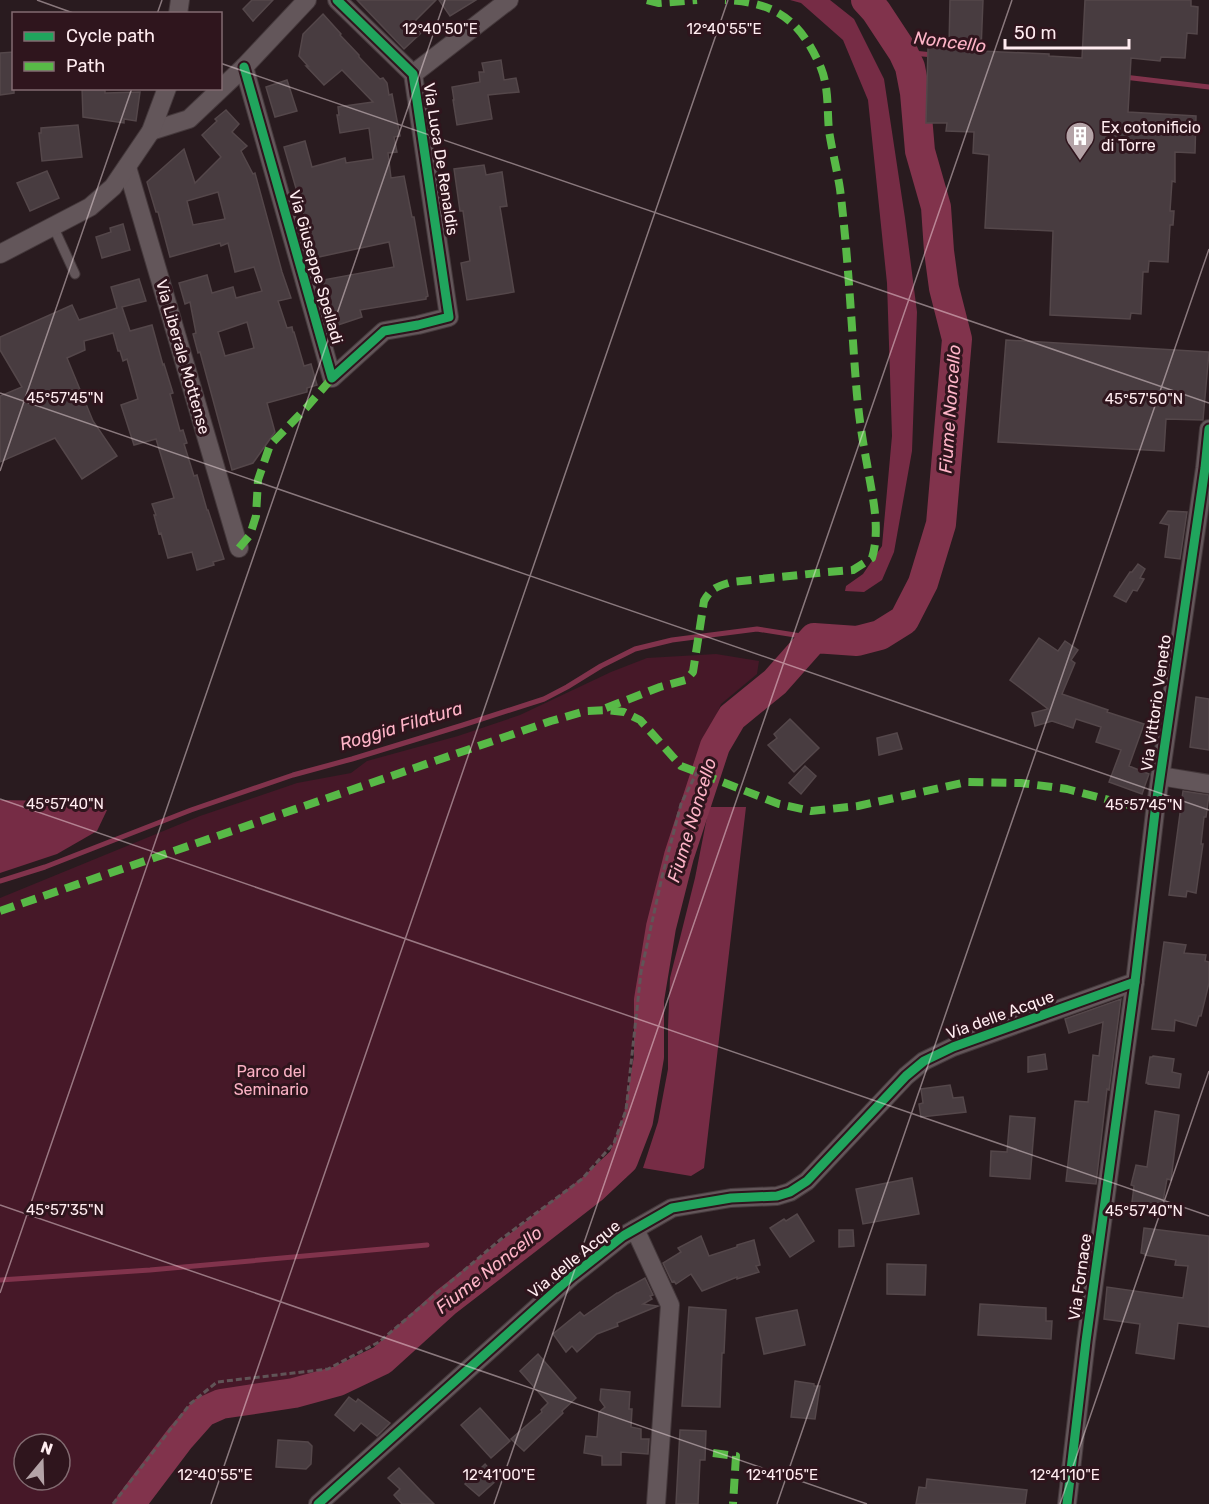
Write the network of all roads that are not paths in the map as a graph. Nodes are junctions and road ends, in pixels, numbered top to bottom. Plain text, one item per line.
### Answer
1 (307, 0) edge
2 (337, 0) edge
3 (508, 0) edge
4 (244, 67) junction
5 (413, 74) junction
6 (222, 88) edge
7 (166, 90) edge
8 (220, 90) edge
9 (151, 130) junction
10 (127, 167) junction
11 (53, 226) junction
12 (0, 254) edge
13 (75, 274) dead end
14 (449, 317) joint
15 (1209, 429) edge
16 (239, 548) dead end
17 (1160, 776) junction
18 (1209, 784) edge
19 (1135, 982) junction
20 (635, 1229) junction
21 (318, 1504) edge
22 (656, 1504) edge
23 (1067, 1504) edge

1 - 4 street
2 - 5 street, Via Luca De Renaldis
3 - 5 street, Via Luca De Renaldis
4 - 6 street
4 - 14 street, Via Giuseppe Spelladi
5 - 14 street, Via Luca De Renaldis
7 - 9 street
8 - 9 street
9 - 10 street
10 - 11 street
10 - 16 street, Via Liberale Mottense
11 - 12 street
11 - 13 lane
15 - 17 street, Via Vittorio Veneto
17 - 18 street
17 - 19 street, Via Vittorio Veneto
19 - 20 street, Via delle Acque
19 - 23 street, Via Fornace
20 - 21 street, Via delle Acque
20 - 22 street, Via delle Acque

